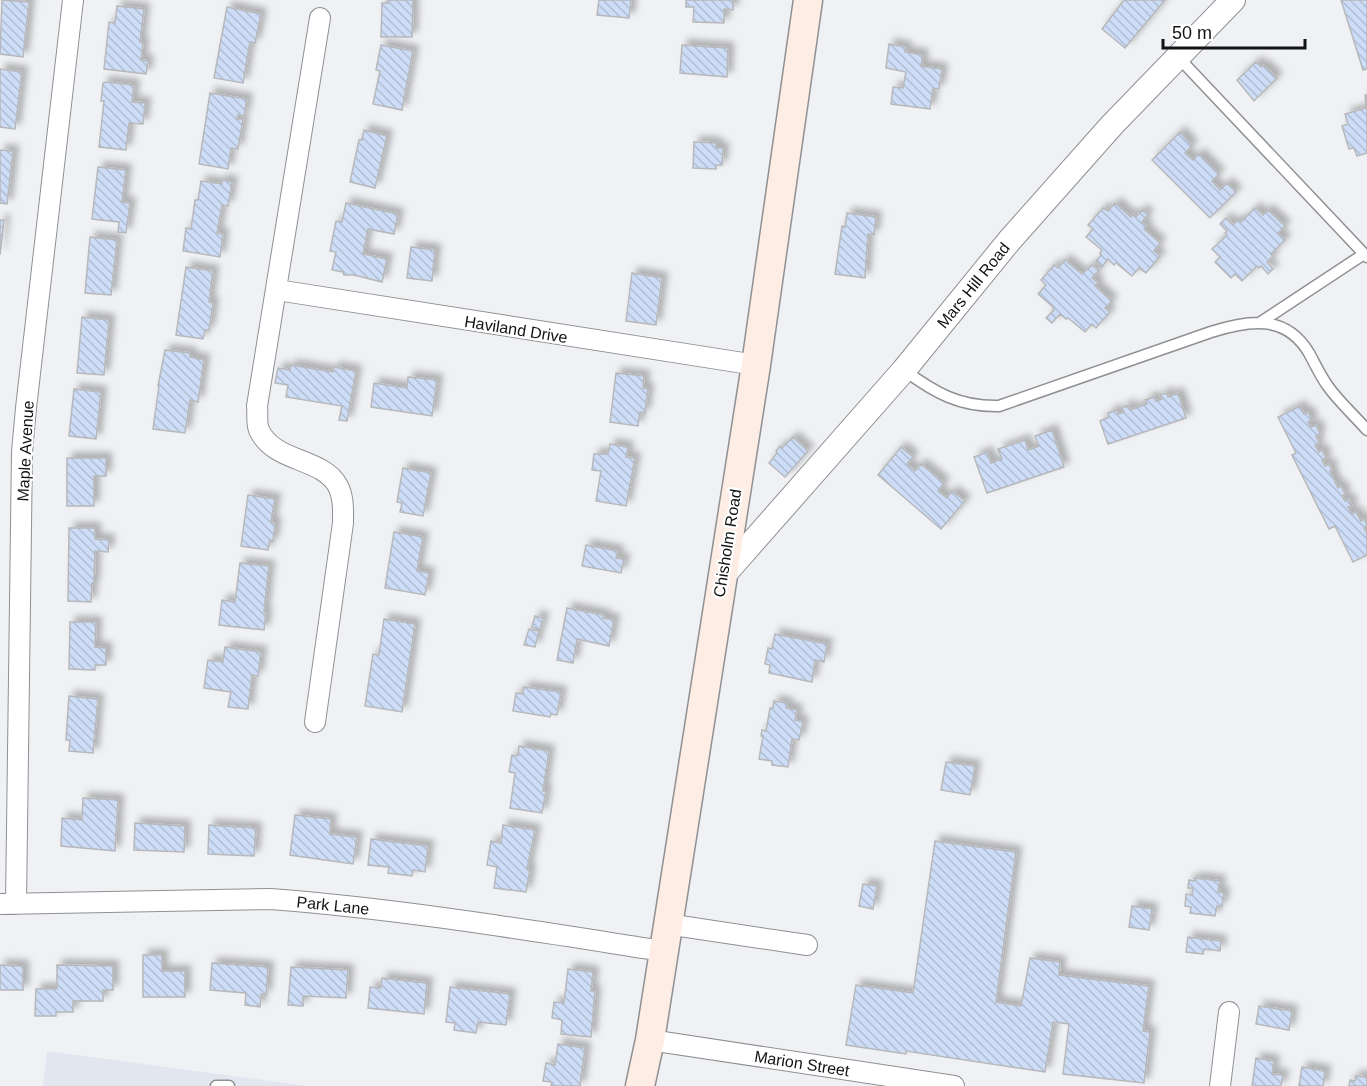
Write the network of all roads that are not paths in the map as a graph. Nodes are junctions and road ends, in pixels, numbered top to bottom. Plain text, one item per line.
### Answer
1 (74, 0) edge
2 (808, 0) edge
3 (1230, 1) edge
4 (321, 18) dead end
5 (1177, 57) junction
6 (1365, 256) edge
7 (277, 290) junction
8 (1262, 322) junction
9 (756, 365) junction
10 (904, 370) junction
11 (1367, 430) edge
12 (721, 578) junction
13 (315, 722) dead end
14 (8, 904) edge
15 (665, 938) junction
16 (807, 945) dead end
17 (1229, 1012) dead end
18 (650, 1040) junction
19 (216, 1086) edge
20 (229, 1086) edge
21 (640, 1086) edge
22 (954, 1086) edge
23 (1220, 1086) edge

1 - 14 street, Maple Avenue
2 - 9 main road, Chisholm Road
3 - 5 street, Mars Hill Road
4 - 7 street
5 - 6 lane
5 - 10 street, Mars Hill Road
6 - 8 lane
7 - 9 street, Haviland Drive
7 - 13 street
8 - 10 lane
8 - 11 lane
9 - 12 main road, Chisholm Road
10 - 12 street, Mars Hill Road
12 - 15 main road, Chisholm Road
14 - 15 street, Park Lane
15 - 16 street, Park Lane
15 - 18 main road, Chisholm Road
17 - 23 street
18 - 21 main road, Chisholm Road
18 - 22 street, Marion Street
19 - 20 lane

